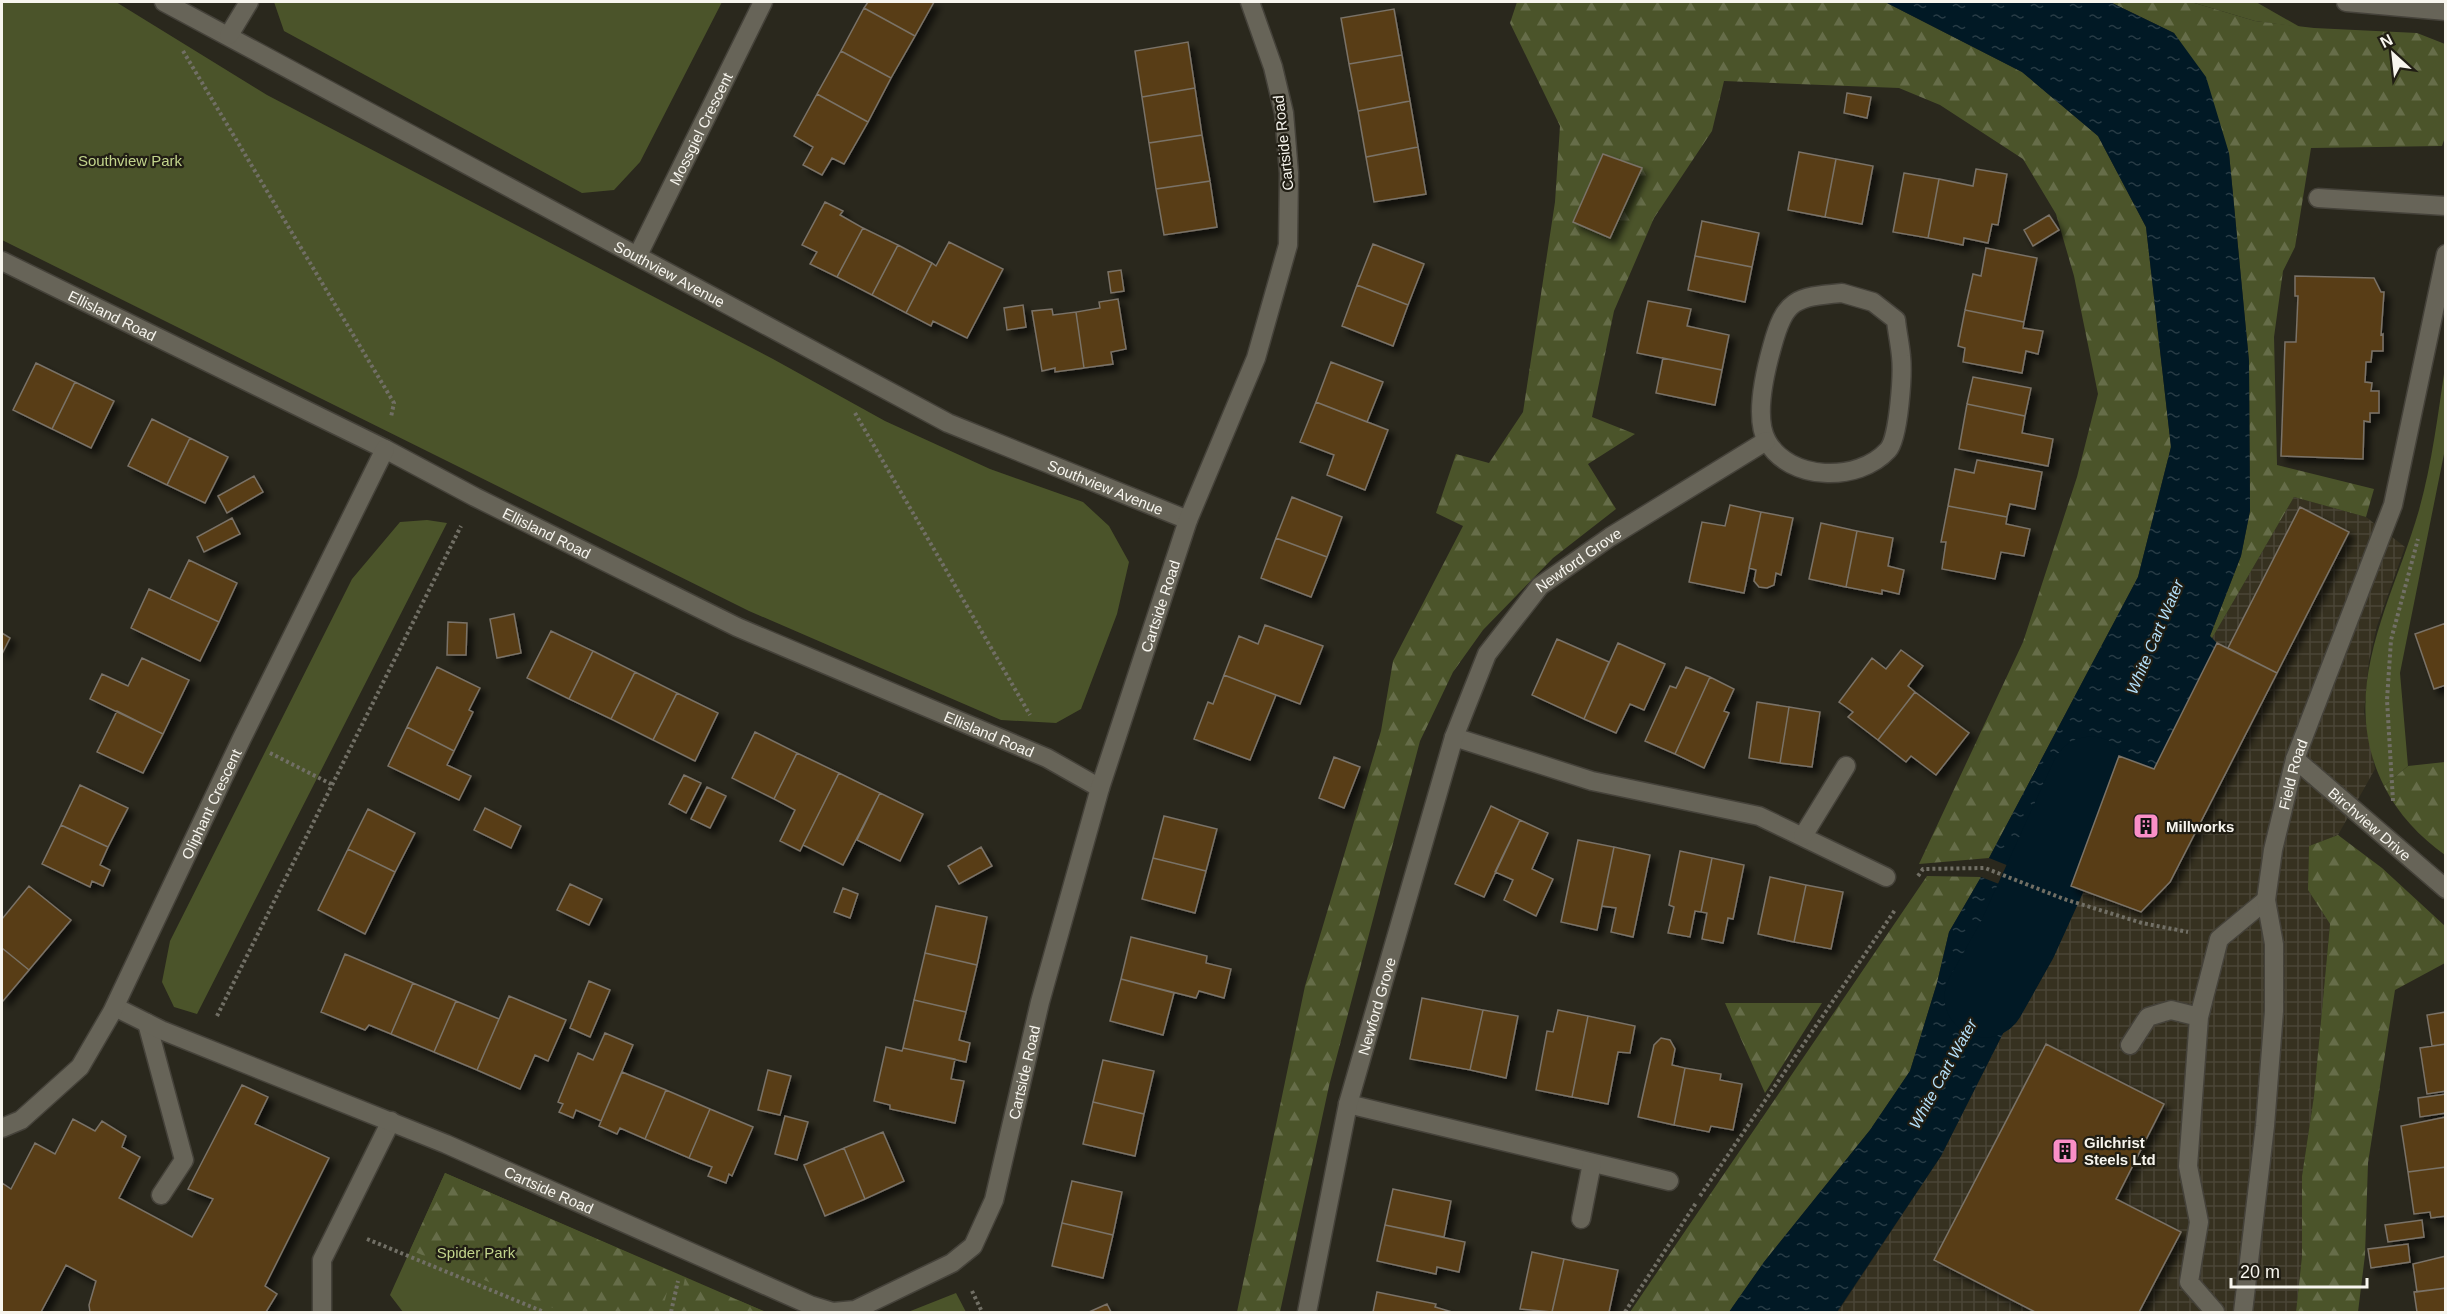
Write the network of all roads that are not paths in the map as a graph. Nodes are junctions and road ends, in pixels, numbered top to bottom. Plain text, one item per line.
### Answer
1 (164, 2) edge
2 (249, 2) edge
3 (763, 2) edge
4 (1250, 2) edge
5 (2346, 2) edge
6 (2445, 11) edge
7 (229, 35) junction
8 (2318, 198) dead end
9 (2445, 206) edge
10 (638, 255) junction
11 (2445, 258) edge
12 (2, 261) edge
13 (1766, 441) junction
14 (385, 449) junction
15 (1188, 520) junction
16 (1454, 737) junction
17 (2295, 759) junction
18 (1846, 766) dead end
19 (1100, 788) junction
20 (1803, 836) junction
21 (1886, 877) dead end
22 (2445, 889) edge
23 (2266, 900) junction
24 (115, 1007) junction
25 (2199, 1017) junction
26 (147, 1023) junction
27 (2130, 1045) dead end
28 (1348, 1104) junction
29 (390, 1121) junction
30 (2, 1128) edge
31 (1592, 1163) junction
32 (1669, 1180) dead end
33 (161, 1195) dead end
34 (1581, 1219) dead end
35 (322, 1312) edge
36 (1307, 1312) edge
37 (2215, 1312) edge
38 (2243, 1312) edge

1 - 7 street, Southview Avenue
2 - 7 street
3 - 10 street, Mossgiel Crescent
4 - 15 street, Cartside Road
5 - 6 street
7 - 10 street, Southview Avenue
8 - 9 street
10 - 15 street, Southview Avenue
11 - 17 street, Field Road
12 - 14 street, Ellisland Road
13 - 13 street
13 - 16 street, Newford Grove
14 - 19 street, Ellisland Road
14 - 24 street, Oliphant Crescent
15 - 19 street, Cartside Road
16 - 20 street
16 - 28 street, Newford Grove
17 - 22 street, Birchview Drive
17 - 23 street, Field Road
18 - 20 street
19 - 29 street, Cartside Road
20 - 21 street
23 - 25 street
23 - 38 street, Field Road
24 - 26 street, Cartside Road
24 - 30 street, Oliphant Crescent
25 - 27 street
25 - 37 street
26 - 29 street, Cartside Road
26 - 33 street
28 - 31 street
28 - 36 street, Newford Grove
29 - 35 street
31 - 32 street
31 - 34 street

